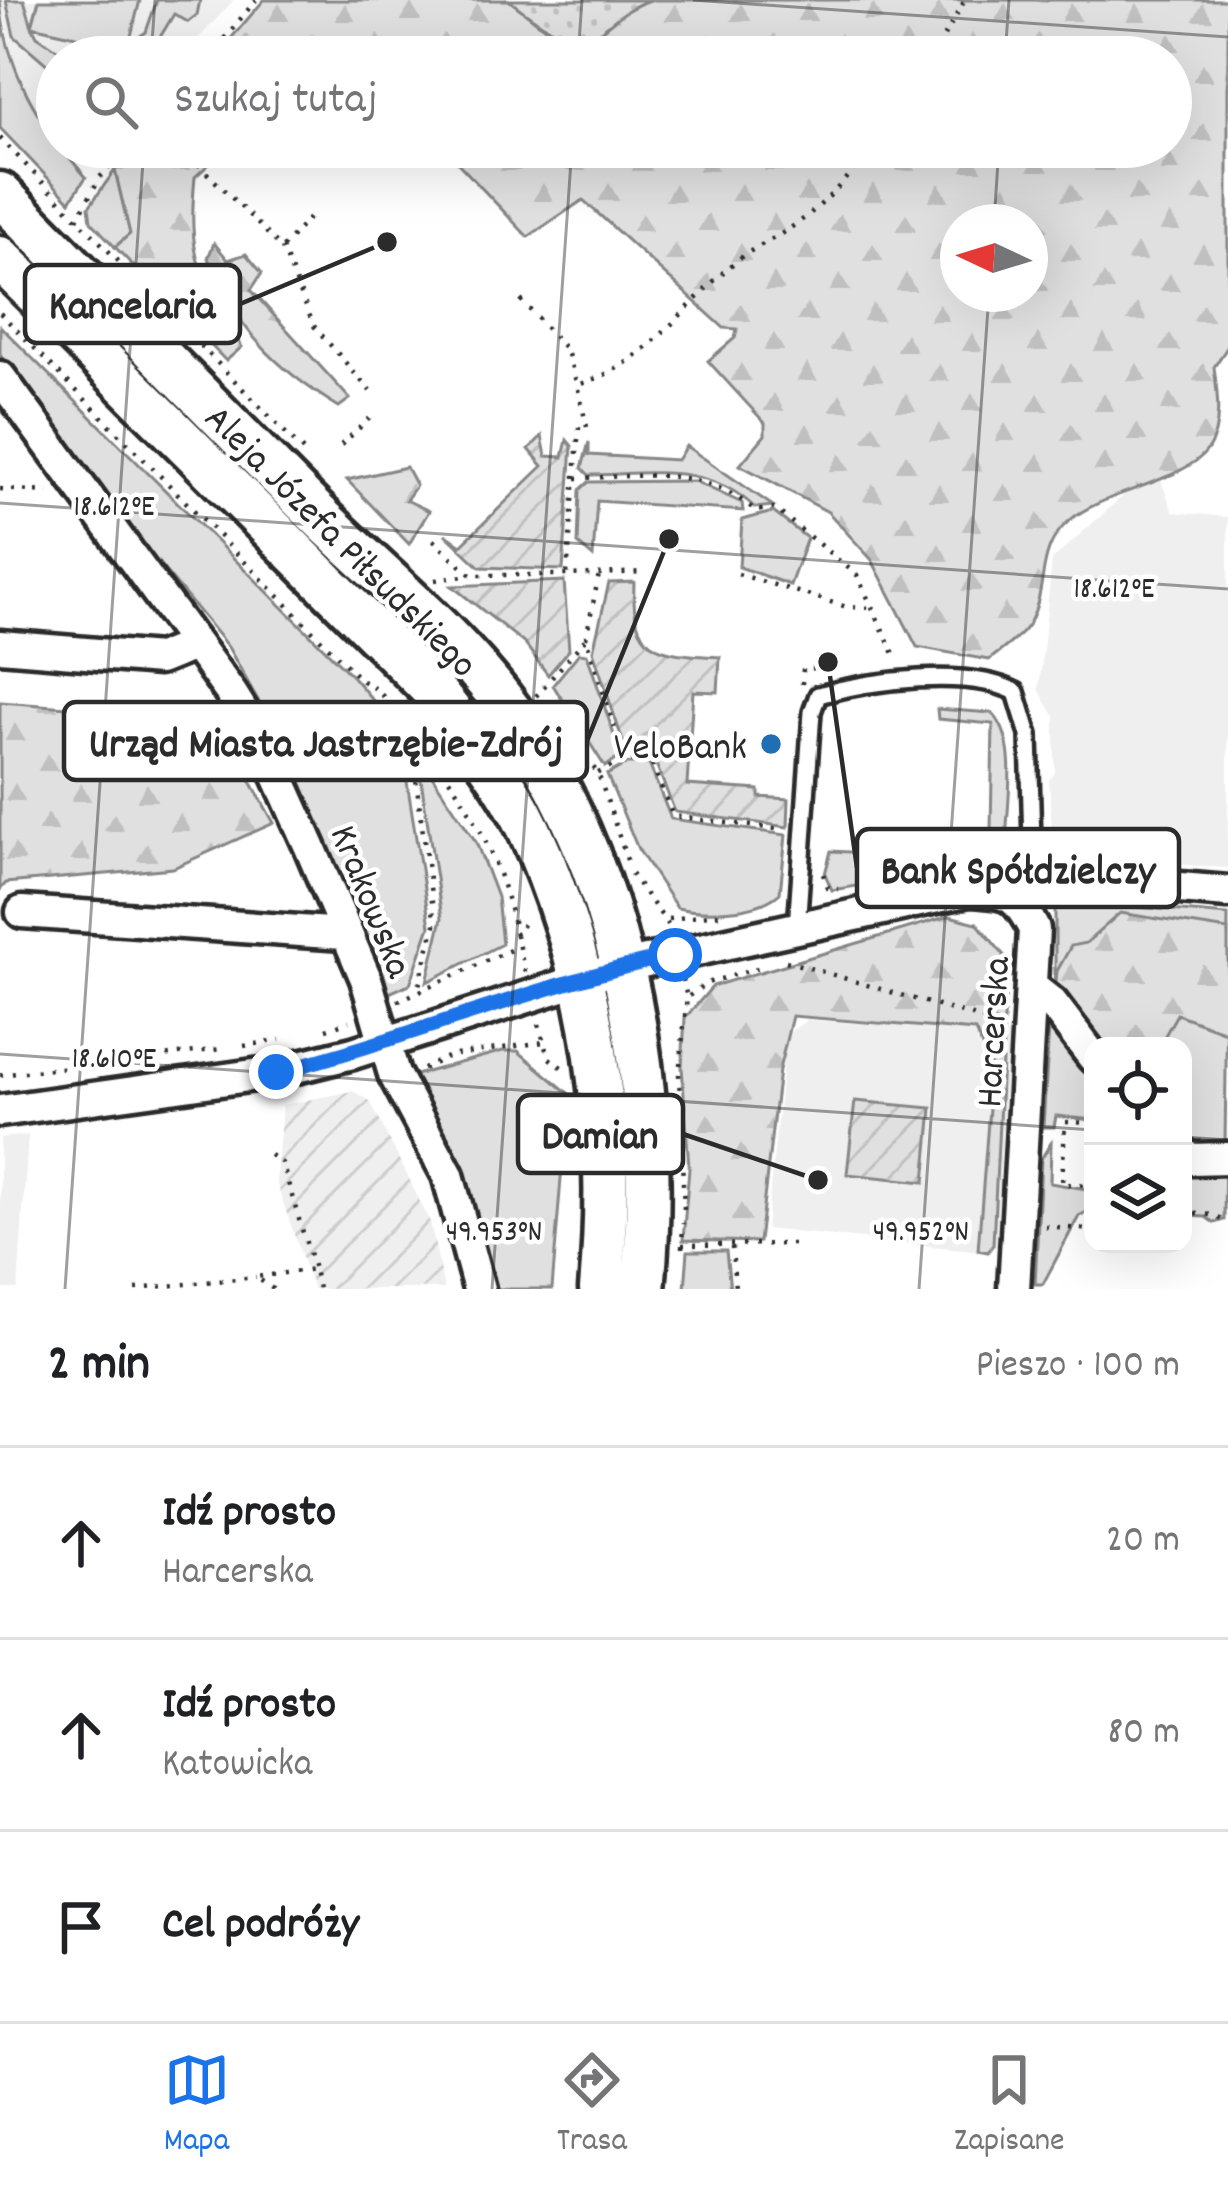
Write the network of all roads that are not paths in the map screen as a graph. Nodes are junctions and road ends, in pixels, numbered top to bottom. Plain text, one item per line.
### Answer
1 (0, 194) edge
2 (0, 258) edge
3 (0, 377) edge
4 (194, 645) junction
5 (0, 646) edge
6 (1027, 888) junction
7 (1228, 892) edge
8 (22, 913) dead end
9 (344, 934) junction
10 (801, 942) junction
11 (624, 966) junction
12 (582, 977) junction
13 (1033, 988) junction
14 (386, 1040) junction
15 (1084, 1045) edge
16 (0, 1111) edge
17 (1228, 1158) edge
18 (1192, 1160) edge
19 (478, 1289) edge
20 (601, 1289) edge
21 (643, 1289) edge
22 (1014, 1289) edge

1 - 11 main road, Aleja Józefa Piłsudskiego
2 - 12 main road, Aleja Józefa Piłsudskiego
3 - 4 street, Krakowska
4 - 5 street
4 - 9 street, Krakowska
6 - 7 street, Harcerska
6 - 10 street, Harcerska
6 - 10 lane
6 - 13 street, Harcerska
8 - 9 street
9 - 14 street, Krakowska
10 - 11 street, Harcerska
11 - 12 street, Harcerska
11 - 21 main road, Aleja Józefa Piłsudskiego
12 - 14 street, Harcerska
12 - 20 main road, Aleja Józefa Piłsudskiego
13 - 15 street
13 - 22 street, Harcerska
14 - 16 street, Harcerska
14 - 19 street, Krakowska
17 - 18 street

